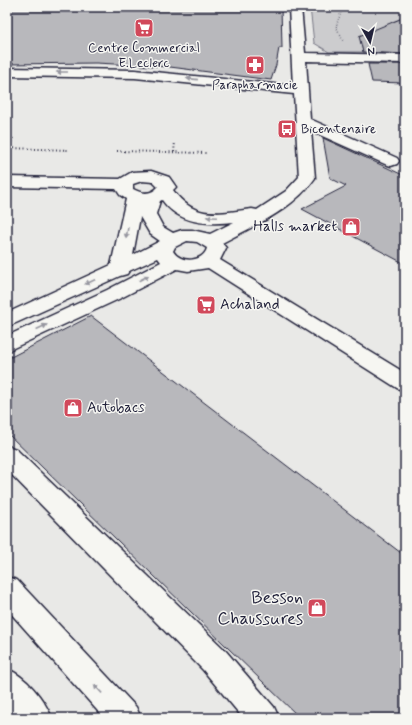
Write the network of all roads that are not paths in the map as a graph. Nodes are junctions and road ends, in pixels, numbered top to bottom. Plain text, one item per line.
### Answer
1 (295, 7) edge
2 (298, 57) junction
3 (405, 59) edge
4 (7, 72) edge
5 (300, 90) junction
6 (303, 121) junction
7 (391, 161) dead end
8 (7, 182) edge
9 (144, 192) junction
10 (265, 213) junction
11 (169, 250) junction
12 (210, 251) junction
13 (120, 270) junction
14 (7, 321) edge
15 (7, 344) edge
16 (405, 384) edge
17 (7, 455) edge
18 (7, 589) edge
19 (7, 683) edge
20 (36, 718) edge
21 (124, 718) edge
22 (263, 718) edge

1 - 2 street
2 - 3 street
2 - 5 street
5 -> 4 street
5 - 6 street
6 - 7 street
6 - 10 street
8 - 9 street
10 -> 9 street
9 - 11 street
9 -> 13 street
10 - 12 street
11 - 12 street
11 - 12 street
11 - 13 street
15 -> 11 street
12 - 16 street
13 -> 14 street
17 - 22 street
21 -> 18 street
19 - 20 street

